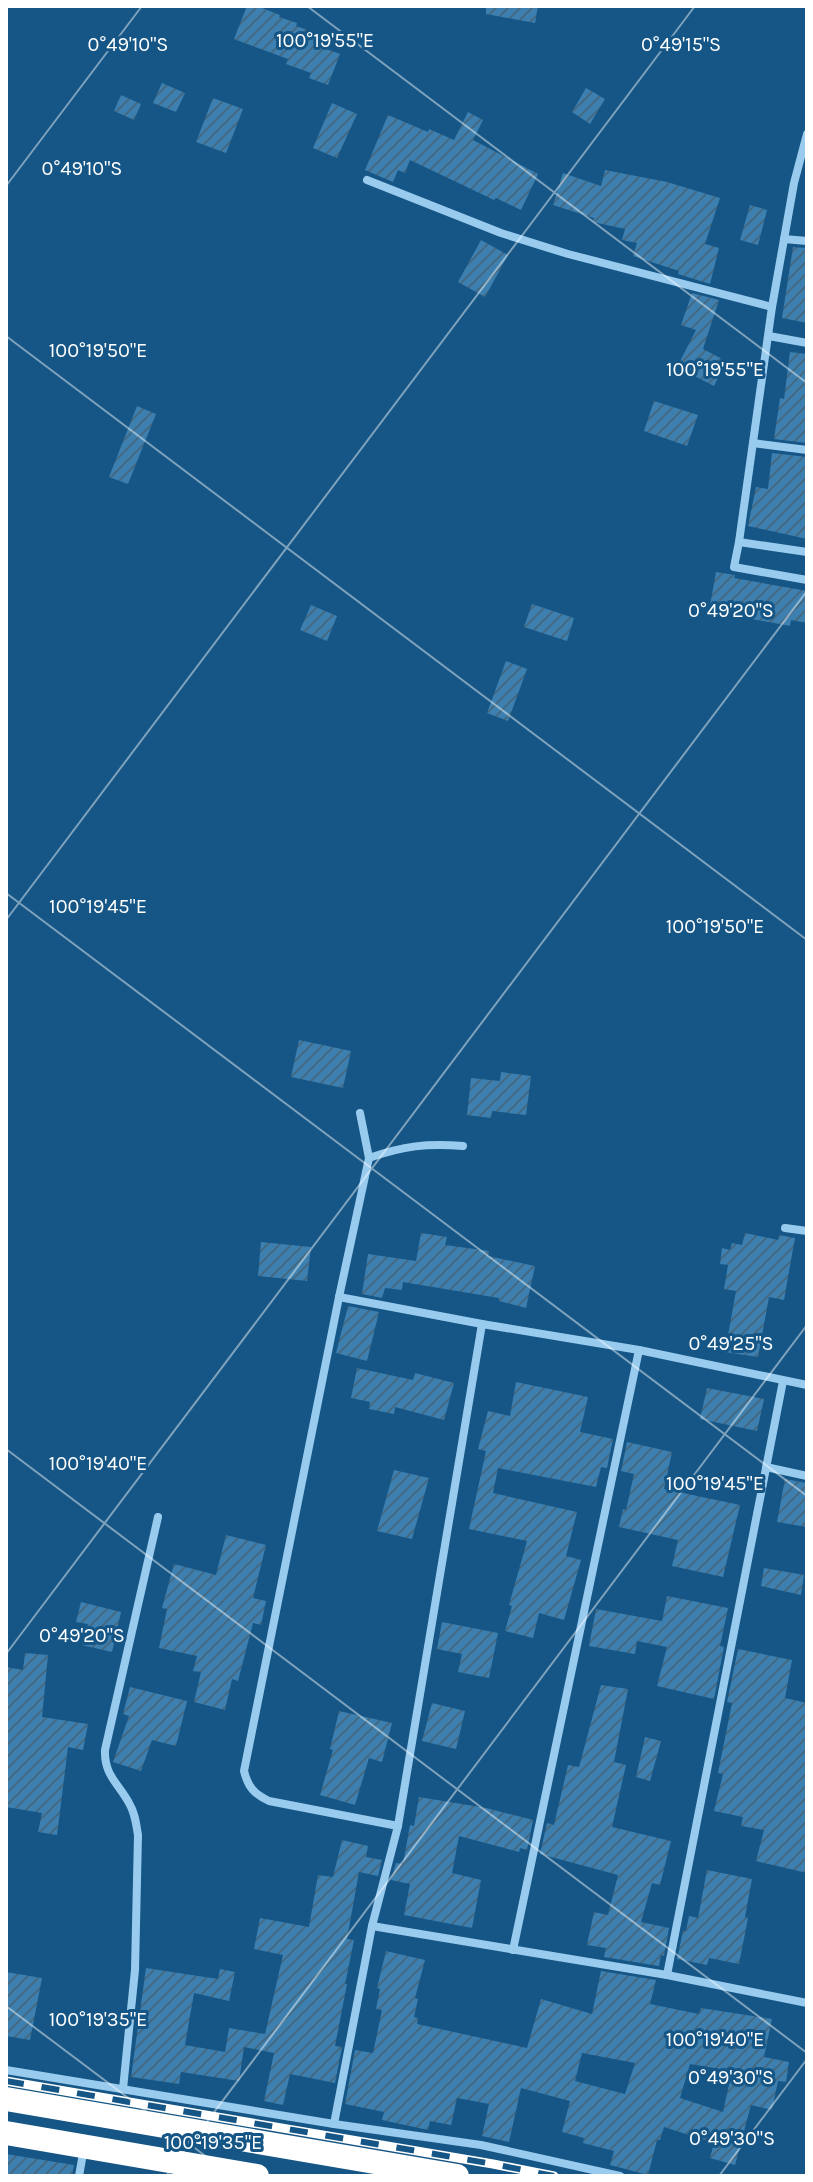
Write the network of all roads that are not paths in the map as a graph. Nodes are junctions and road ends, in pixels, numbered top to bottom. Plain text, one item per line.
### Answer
1 (807, 134) edge
2 (367, 180) dead end
3 (784, 239) junction
4 (807, 241) edge
5 (772, 307) junction
6 (769, 336) junction
7 (807, 343) edge
8 (753, 443) junction
9 (807, 450) edge
10 (739, 542) junction
11 (807, 552) edge
12 (807, 580) edge
13 (360, 1113) dead end
14 (463, 1146) dead end
15 (369, 1158) junction
16 (785, 1228) dead end
17 (807, 1231) edge
18 (339, 1297) junction
19 (482, 1324) junction
20 (639, 1350) junction
21 (783, 1381) junction
22 (807, 1385) edge
23 (766, 1467) junction
24 (807, 1476) edge
25 (158, 1517) dead end
26 (398, 1826) junction
27 (372, 1926) junction
28 (513, 1950) junction
29 (667, 1975) junction
30 (807, 2003) edge
31 (6, 2070) edge
32 (123, 2089) junction
33 (6, 2099) edge
34 (334, 2124) junction
35 (6, 2133) edge
36 (84, 2147) junction
37 (176, 2169) edge
38 (79, 2176) edge
39 (257, 2176) edge
40 (457, 2176) edge
41 (620, 2176) edge

1 - 3 street
2 - 5 street
3 - 4 street
3 - 5 street
5 - 6 street
6 - 7 street
6 - 8 street
8 - 9 street
8 - 10 street
10 - 11 street
10 - 12 street
13 - 15 street
14 - 15 street
15 - 18 street
16 - 17 street
18 - 19 street
18 - 26 street
19 - 20 street
19 - 26 street
20 - 21 street
20 - 28 street
21 - 22 street
21 - 23 street
23 - 24 street
23 - 29 street
25 - 32 street
26 - 27 street
27 - 28 street
27 - 34 street
28 - 29 street
29 - 30 street
31 - 32 street
32 - 34 street
33 - 40 highway
34 - 41 street
35 - 36 highway
36 - 37 highway
36 - 38 street
37 - 39 highway

